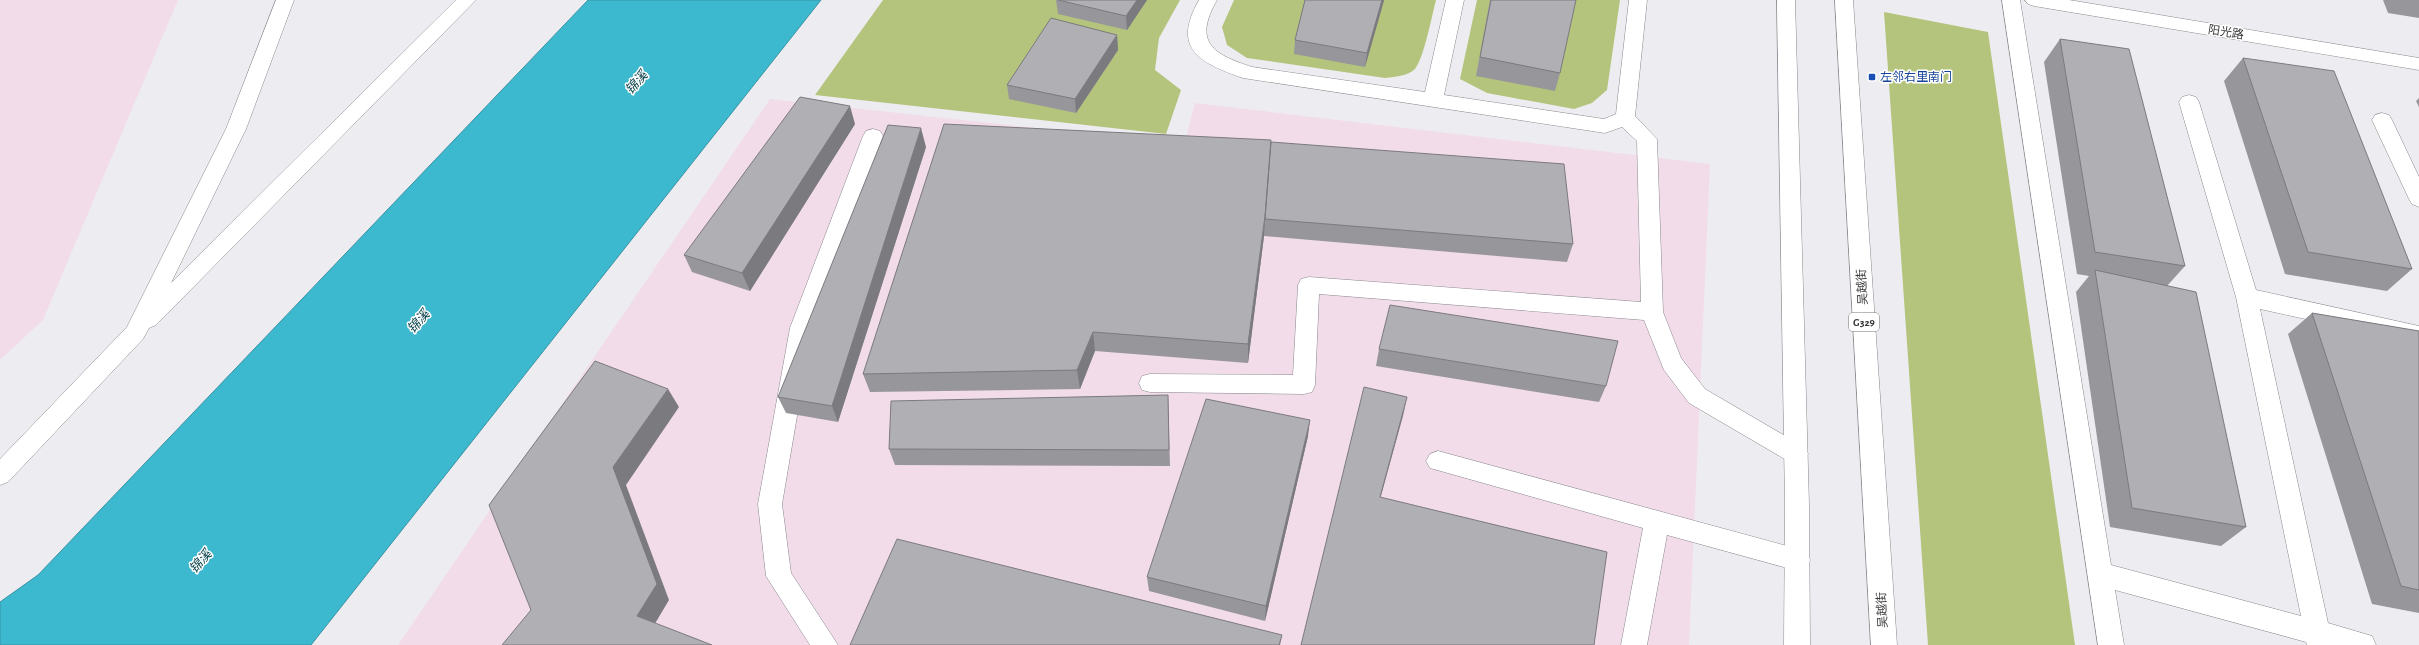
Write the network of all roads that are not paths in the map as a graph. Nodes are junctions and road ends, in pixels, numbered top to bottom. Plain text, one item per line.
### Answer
1 (285, 0) edge
2 (467, 0) edge
3 (1208, 0) edge
4 (1455, 0) edge
5 (1638, 0) edge
6 (1786, 0) edge
7 (1844, 0) edge
8 (2011, 0) edge
9 (2034, 0) edge
10 (2419, 64) edge
11 (1432, 100) junction
12 (2188, 102) dead end
13 (1625, 118) junction
14 (2382, 120) dead end
15 (873, 136) dead end
16 (2419, 199) edge
17 (2247, 297) junction
18 (1652, 312) junction
19 (135, 333) junction
20 (2419, 335) edge
21 (1150, 383) dead end
22 (1796, 454) junction
23 (1438, 461) dead end
24 (0, 475) edge
25 (1657, 521) junction
26 (1798, 560) junction
27 (2100, 574) junction
28 (2319, 639) edge
29 (825, 645) edge
30 (1634, 645) edge
31 (1797, 645) edge
32 (1884, 645) edge
33 (2112, 645) edge
34 (2363, 645) edge

1 - 19 main road
2 - 19 main road
3 - 11 main road
4 - 11 main road
5 - 13 main road
6 - 22 main road
7 - 32 main road, 吴越街 / G329
8 - 27 main road
9 - 10 main road, 阳光路
11 - 13 main road
12 - 17 main road
13 - 18 main road
14 - 16 main road
15 - 29 main road
17 - 20 main road
17 - 28 main road
18 - 21 main road
18 - 22 main road
19 - 24 main road
22 - 26 main road
23 - 25 main road
25 - 26 main road
25 - 30 main road
26 - 31 main road
27 - 28 main road
27 - 33 main road
28 - 34 main road

